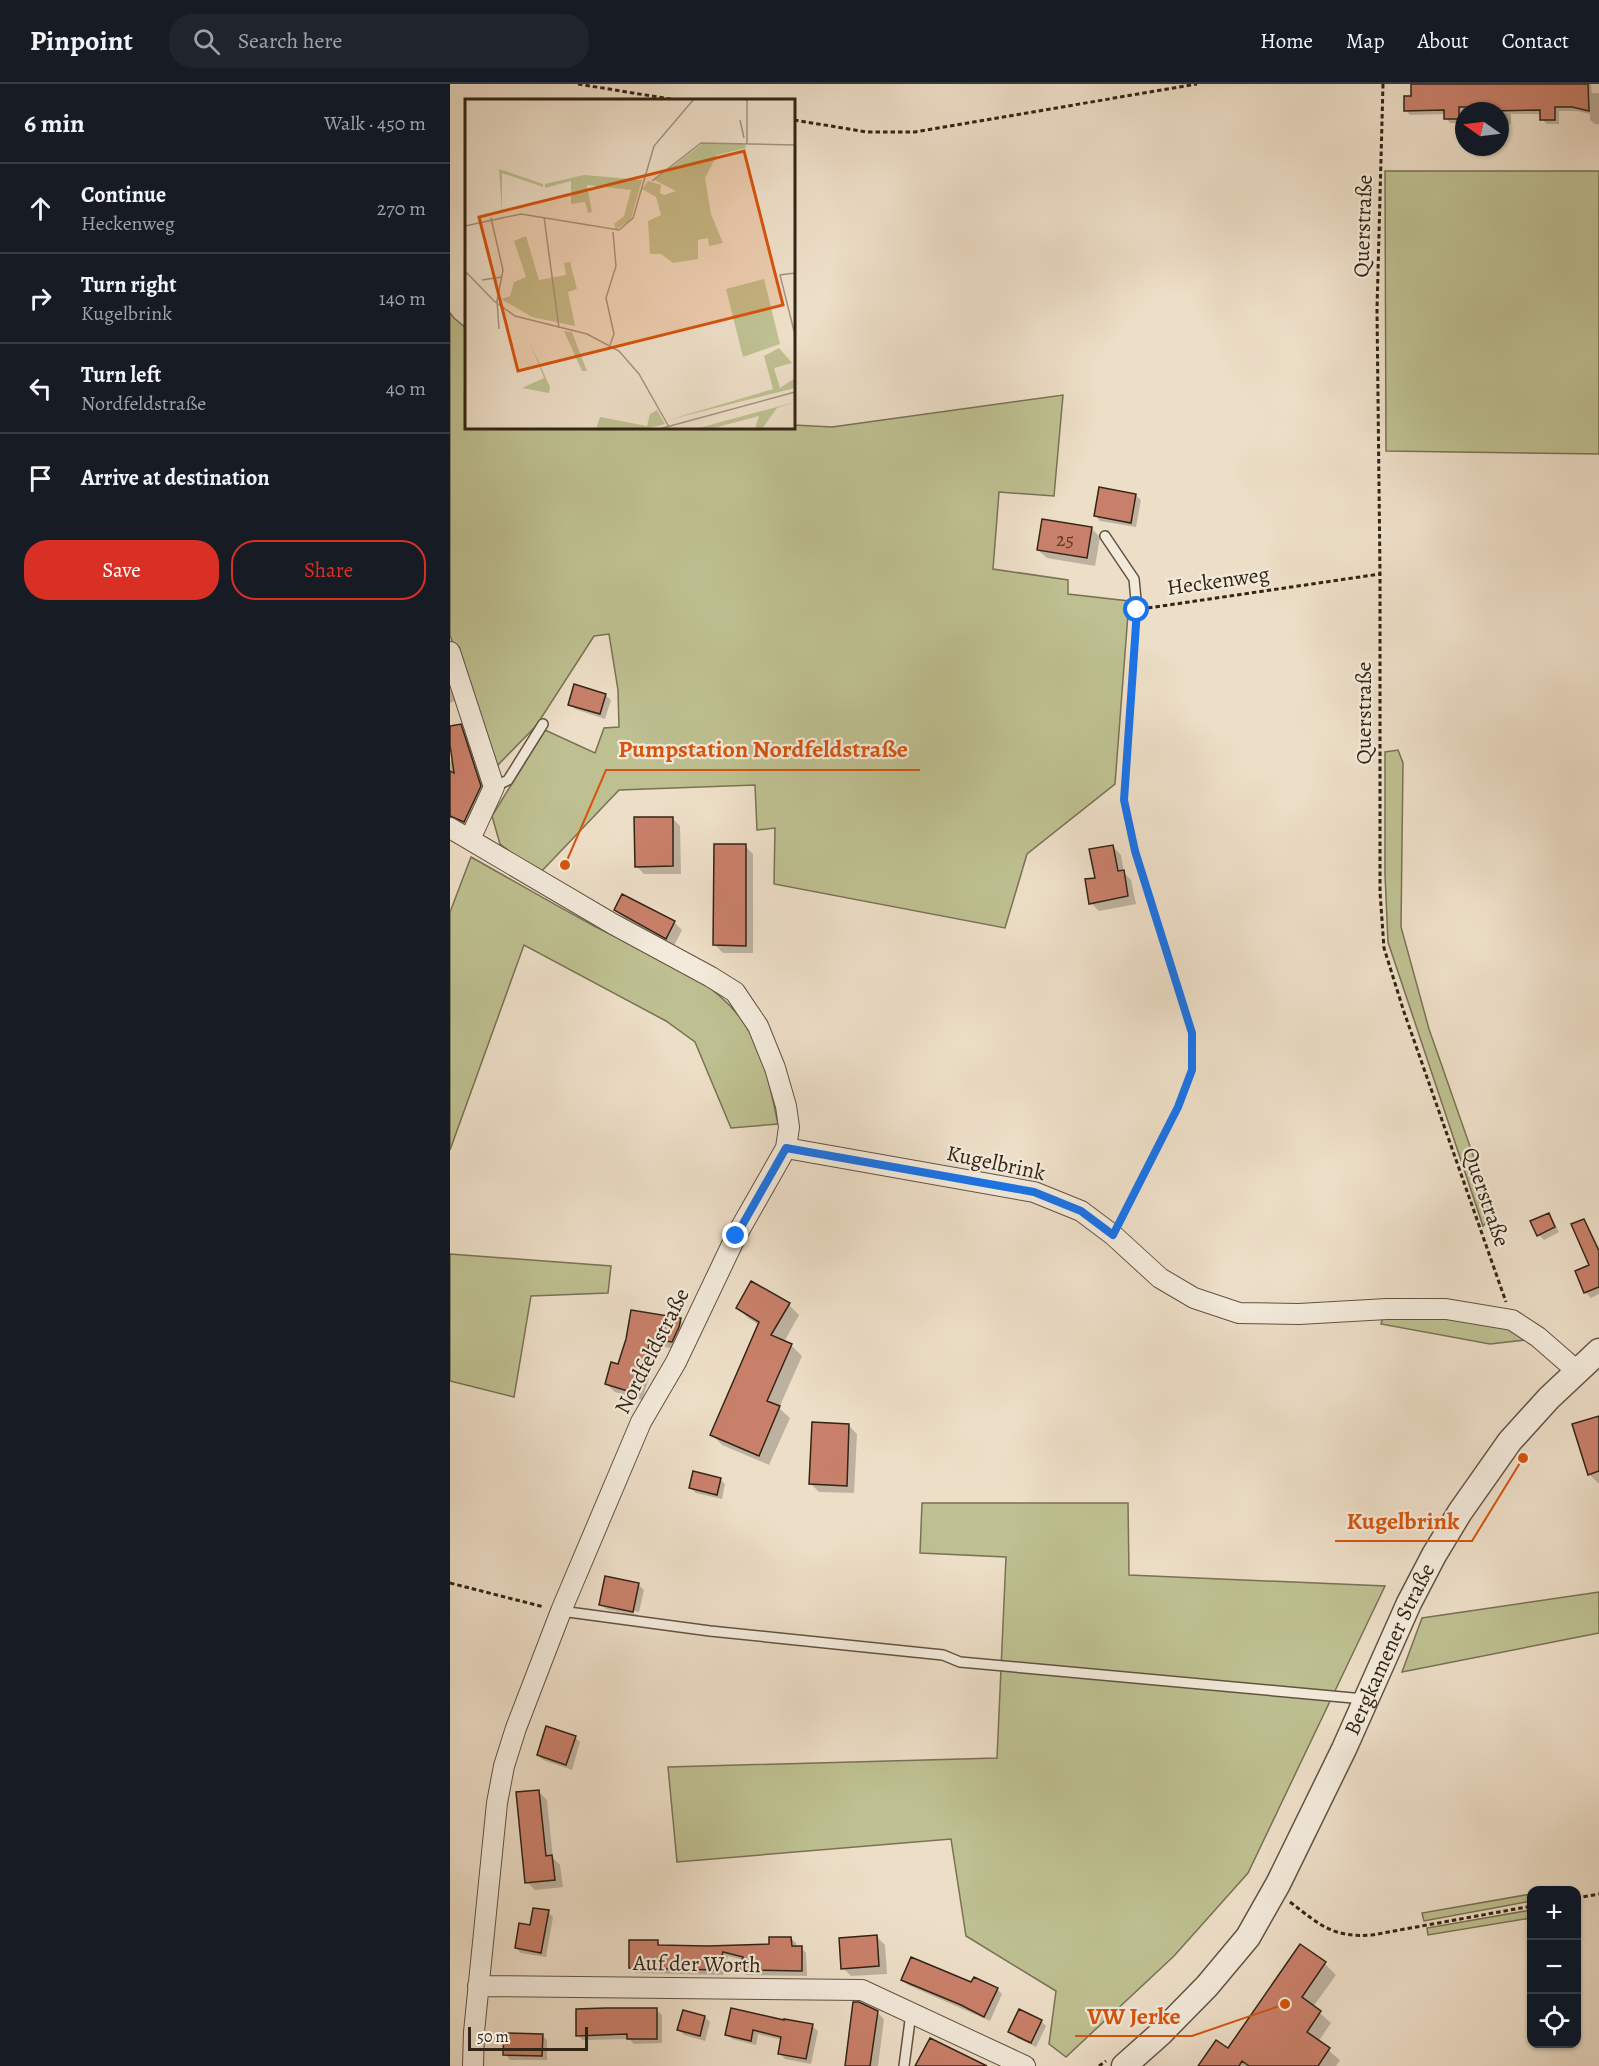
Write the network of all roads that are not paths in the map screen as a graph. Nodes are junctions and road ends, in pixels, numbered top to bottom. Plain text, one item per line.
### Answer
1 (1106, 536) dead end
2 (1137, 610) road end
3 (450, 652) edge
4 (543, 724) dead end
5 (494, 787) junction
6 (450, 828) edge
7 (470, 839) junction
8 (786, 1148) junction
9 (1599, 1351) edge
10 (1577, 1371) junction
11 (561, 1611) junction
12 (1367, 1699) junction
13 (478, 1986) junction
14 (911, 2013) junction
15 (473, 2066) edge
16 (904, 2066) edge
17 (1025, 2066) edge
18 (1124, 2066) edge

1 - 2 lane
3 - 5 street
4 - 5 lane
5 - 7 street
6 - 7 street, Nordfeldstraße
7 - 8 street, Nordfeldstraße
8 - 10 street, Kugelbrink
8 - 11 street, Nordfeldstraße
9 - 10 street, Bergkamener Straße
10 - 12 street, Bergkamener Straße
11 - 12 lane
11 - 13 street, Nordfeldstraße
12 - 18 street, Bergkamener Straße
13 - 14 street, Auf der Worth
13 - 15 street, Nordfeldstraße
14 - 16 lane
14 - 17 street, Auf der Worth

